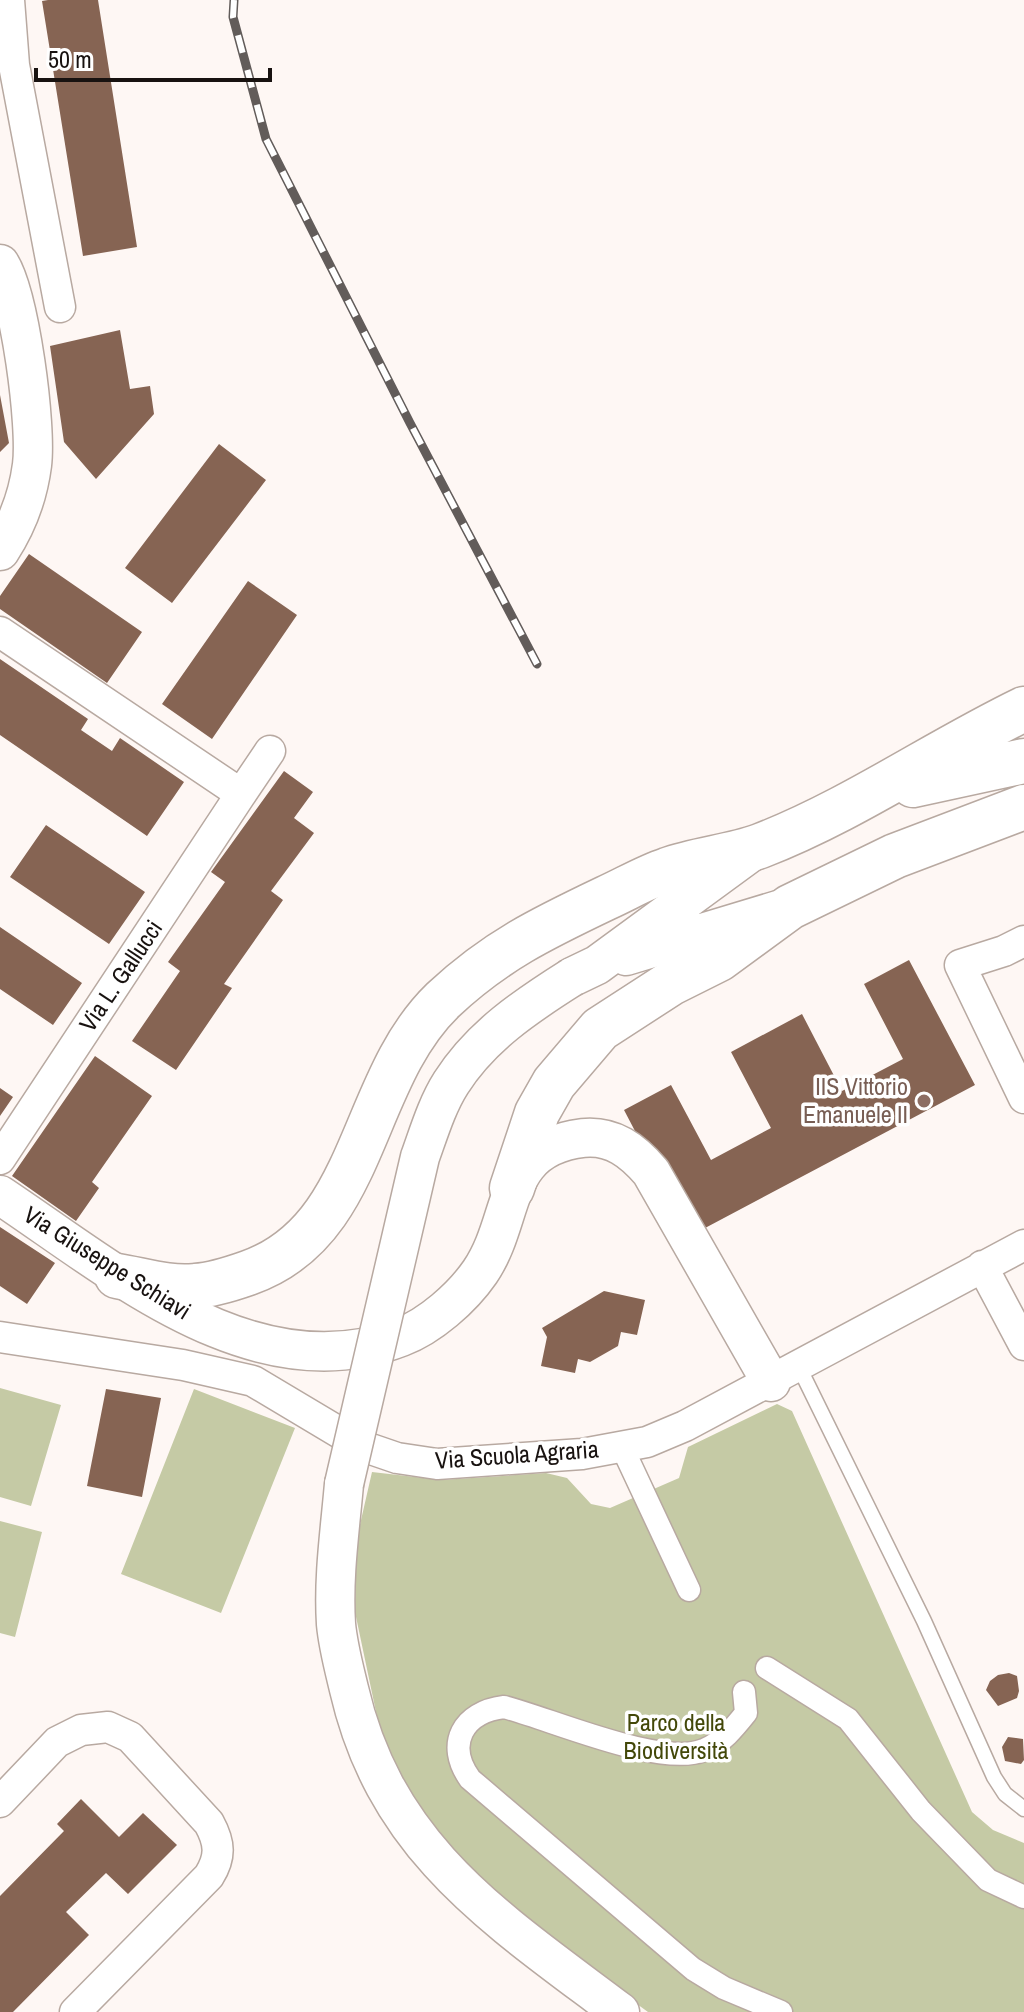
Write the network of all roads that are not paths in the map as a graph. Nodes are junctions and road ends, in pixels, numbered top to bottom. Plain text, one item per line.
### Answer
1 (9, 0) edge
2 (0, 264) edge
3 (60, 307) dead end
4 (11, 506) edge
5 (0, 551) edge
6 (0, 632) edge
7 (1024, 709) edge
8 (270, 751) dead end
9 (1024, 761) edge
10 (241, 794) junction
11 (864, 797) junction
12 (1024, 807) edge
13 (759, 846) junction
14 (895, 856) junction
15 (790, 907) junction
16 (1024, 941) edge
17 (584, 971) junction
18 (1024, 1098) edge
19 (0, 1159) edge
20 (512, 1188) junction
21 (0, 1195) edge
22 (1024, 1245) edge
23 (982, 1266) junction
24 (117, 1276) junction
25 (0, 1337) edge
26 (1024, 1345) edge
27 (785, 1374) junction
28 (622, 1447) junction
29 (689, 1590) dead end
30 (767, 1668) dead end
31 (744, 1692) dead end
32 (0, 1802) edge
33 (1024, 1809) edge
34 (1024, 1897) edge
35 (75, 2012) edge
36 (620, 2012) edge
37 (781, 2012) edge

1 - 3 street
2 - 4 street
4 - 5 street
6 - 10 street
7 - 11 highway
8 - 10 street, Via L. Gallucci
9 - 11 highway
9 - 14 highway
10 - 19 street, Via L. Gallucci
11 - 13 highway
12 - 14 highway
13 - 17 street
13 - 24 highway
14 - 15 highway
15 - 17 street
15 - 20 highway
16 - 18 street
17 - 36 street, bridge
20 - 24 street, Via Giuseppe Schiavi
20 - 27 street
21 - 24 street, Via Giuseppe Schiavi
22 - 23 street, Via Scuola Agraria
23 - 26 street
23 - 27 street, Via Scuola Agraria
25 - 28 street, Via Scuola Agraria
27 - 28 street, Via Scuola Agraria
27 - 33 lane
28 - 29 street
30 - 34 street
31 - 37 street
32 - 35 street

